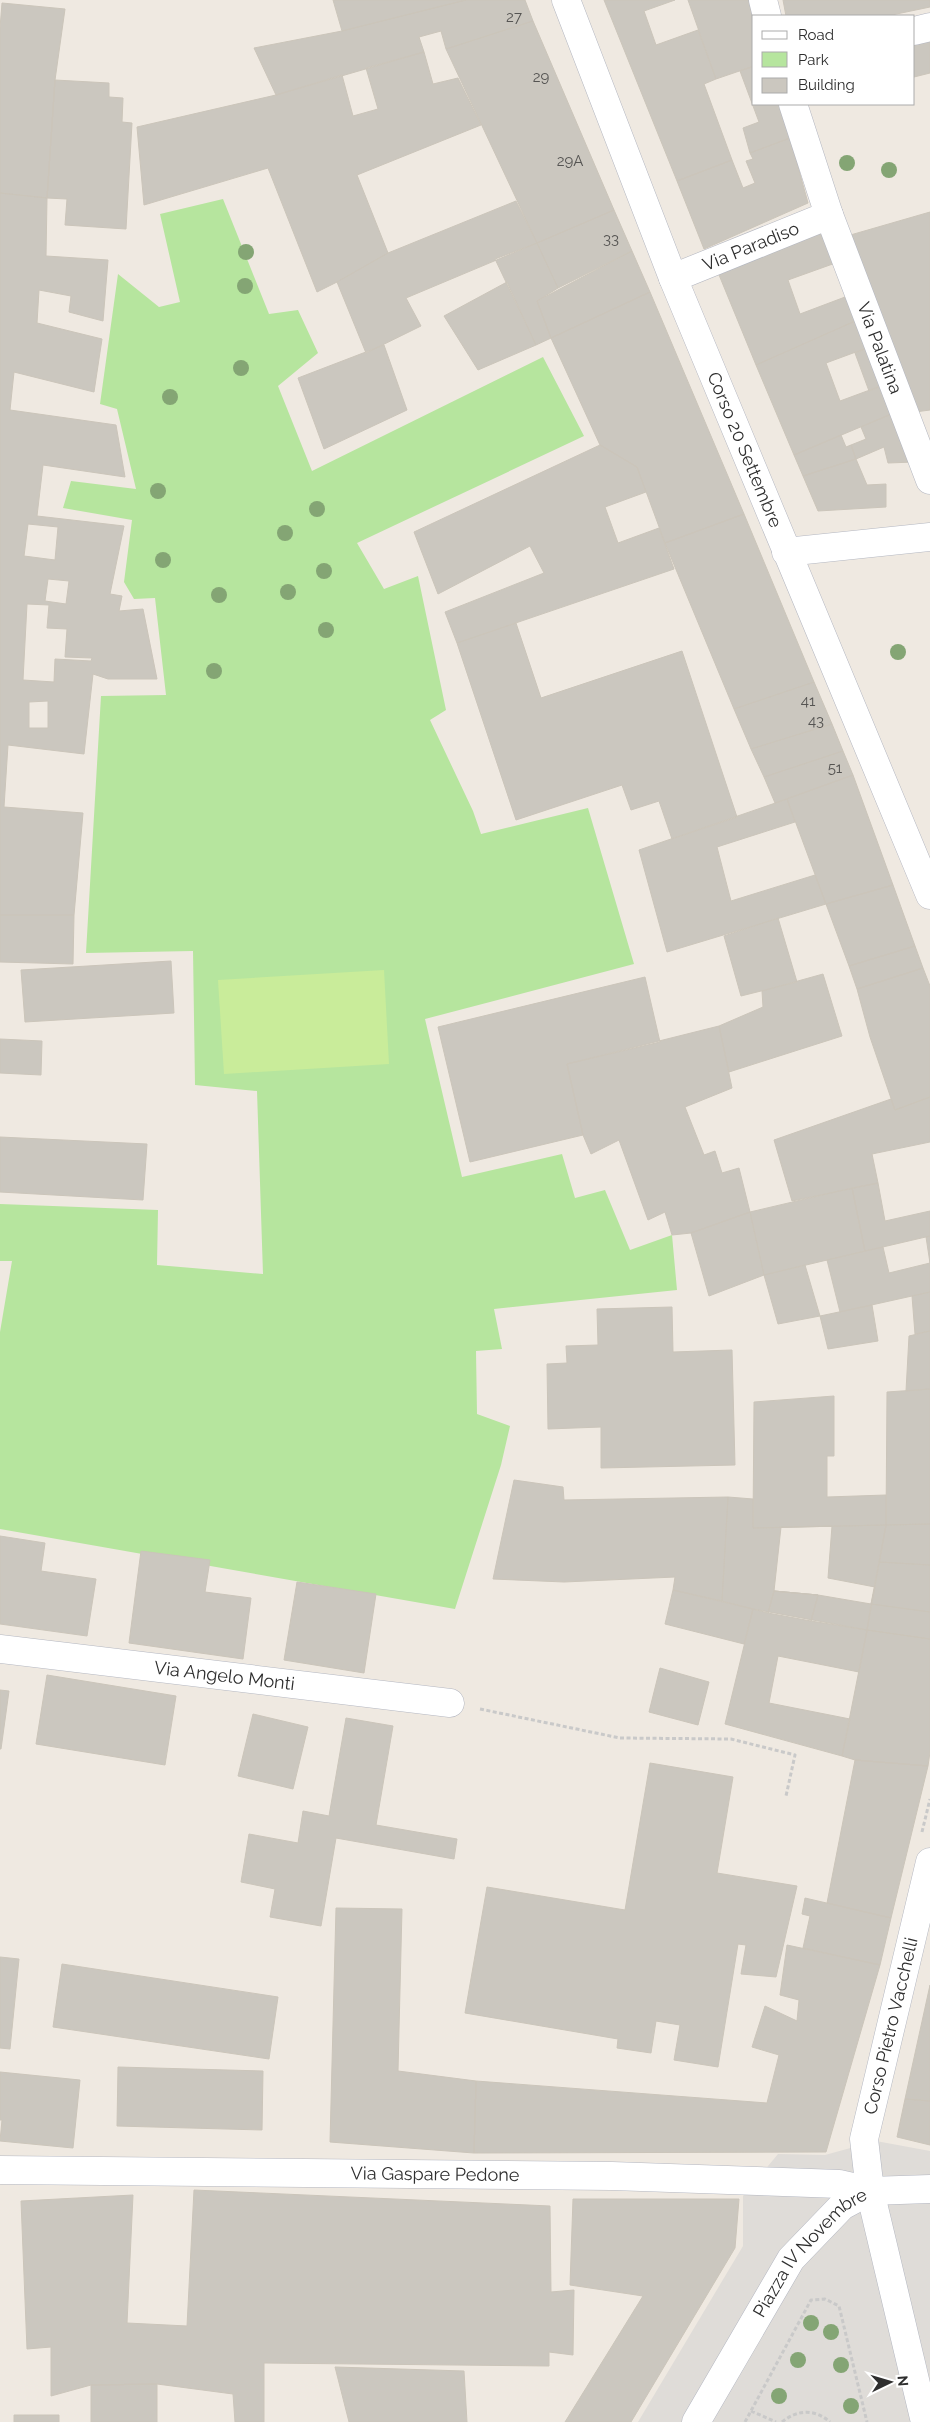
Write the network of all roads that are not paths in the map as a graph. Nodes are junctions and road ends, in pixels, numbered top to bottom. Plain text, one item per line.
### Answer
1 (566, 0) edge
2 (763, 0) edge
3 (767, 15) edge
4 (930, 27) edge
5 (915, 31) edge
6 (793, 105) edge
7 (829, 215) junction
8 (673, 278) junction
9 (930, 480) edge
10 (930, 537) edge
11 (786, 552) junction
12 (930, 895) edge
13 (0, 1650) edge
14 (450, 1703) road end
15 (930, 1862) edge
16 (0, 2170) edge
17 (930, 2190) edge
18 (870, 2191) junction
19 (696, 2422) edge
20 (925, 2422) edge

1 - 8 street, Corso 20 Settembre
2 - 3 street
4 - 5 street
6 - 7 street, Via Palatina
7 - 8 street, Via Paradiso
7 - 9 street, Via Palatina
8 - 11 street, Corso 20 Settembre
10 - 11 street
11 - 12 street, Corso 20 Settembre
13 - 14 street, Via Angelo Monti
15 - 18 street, Corso Pietro Vacchelli
16 - 18 street, Via Gaspare Pedone
17 - 18 street
18 - 19 street, Piazza IV Novembre
18 - 20 street, Piazza IV Novembre

